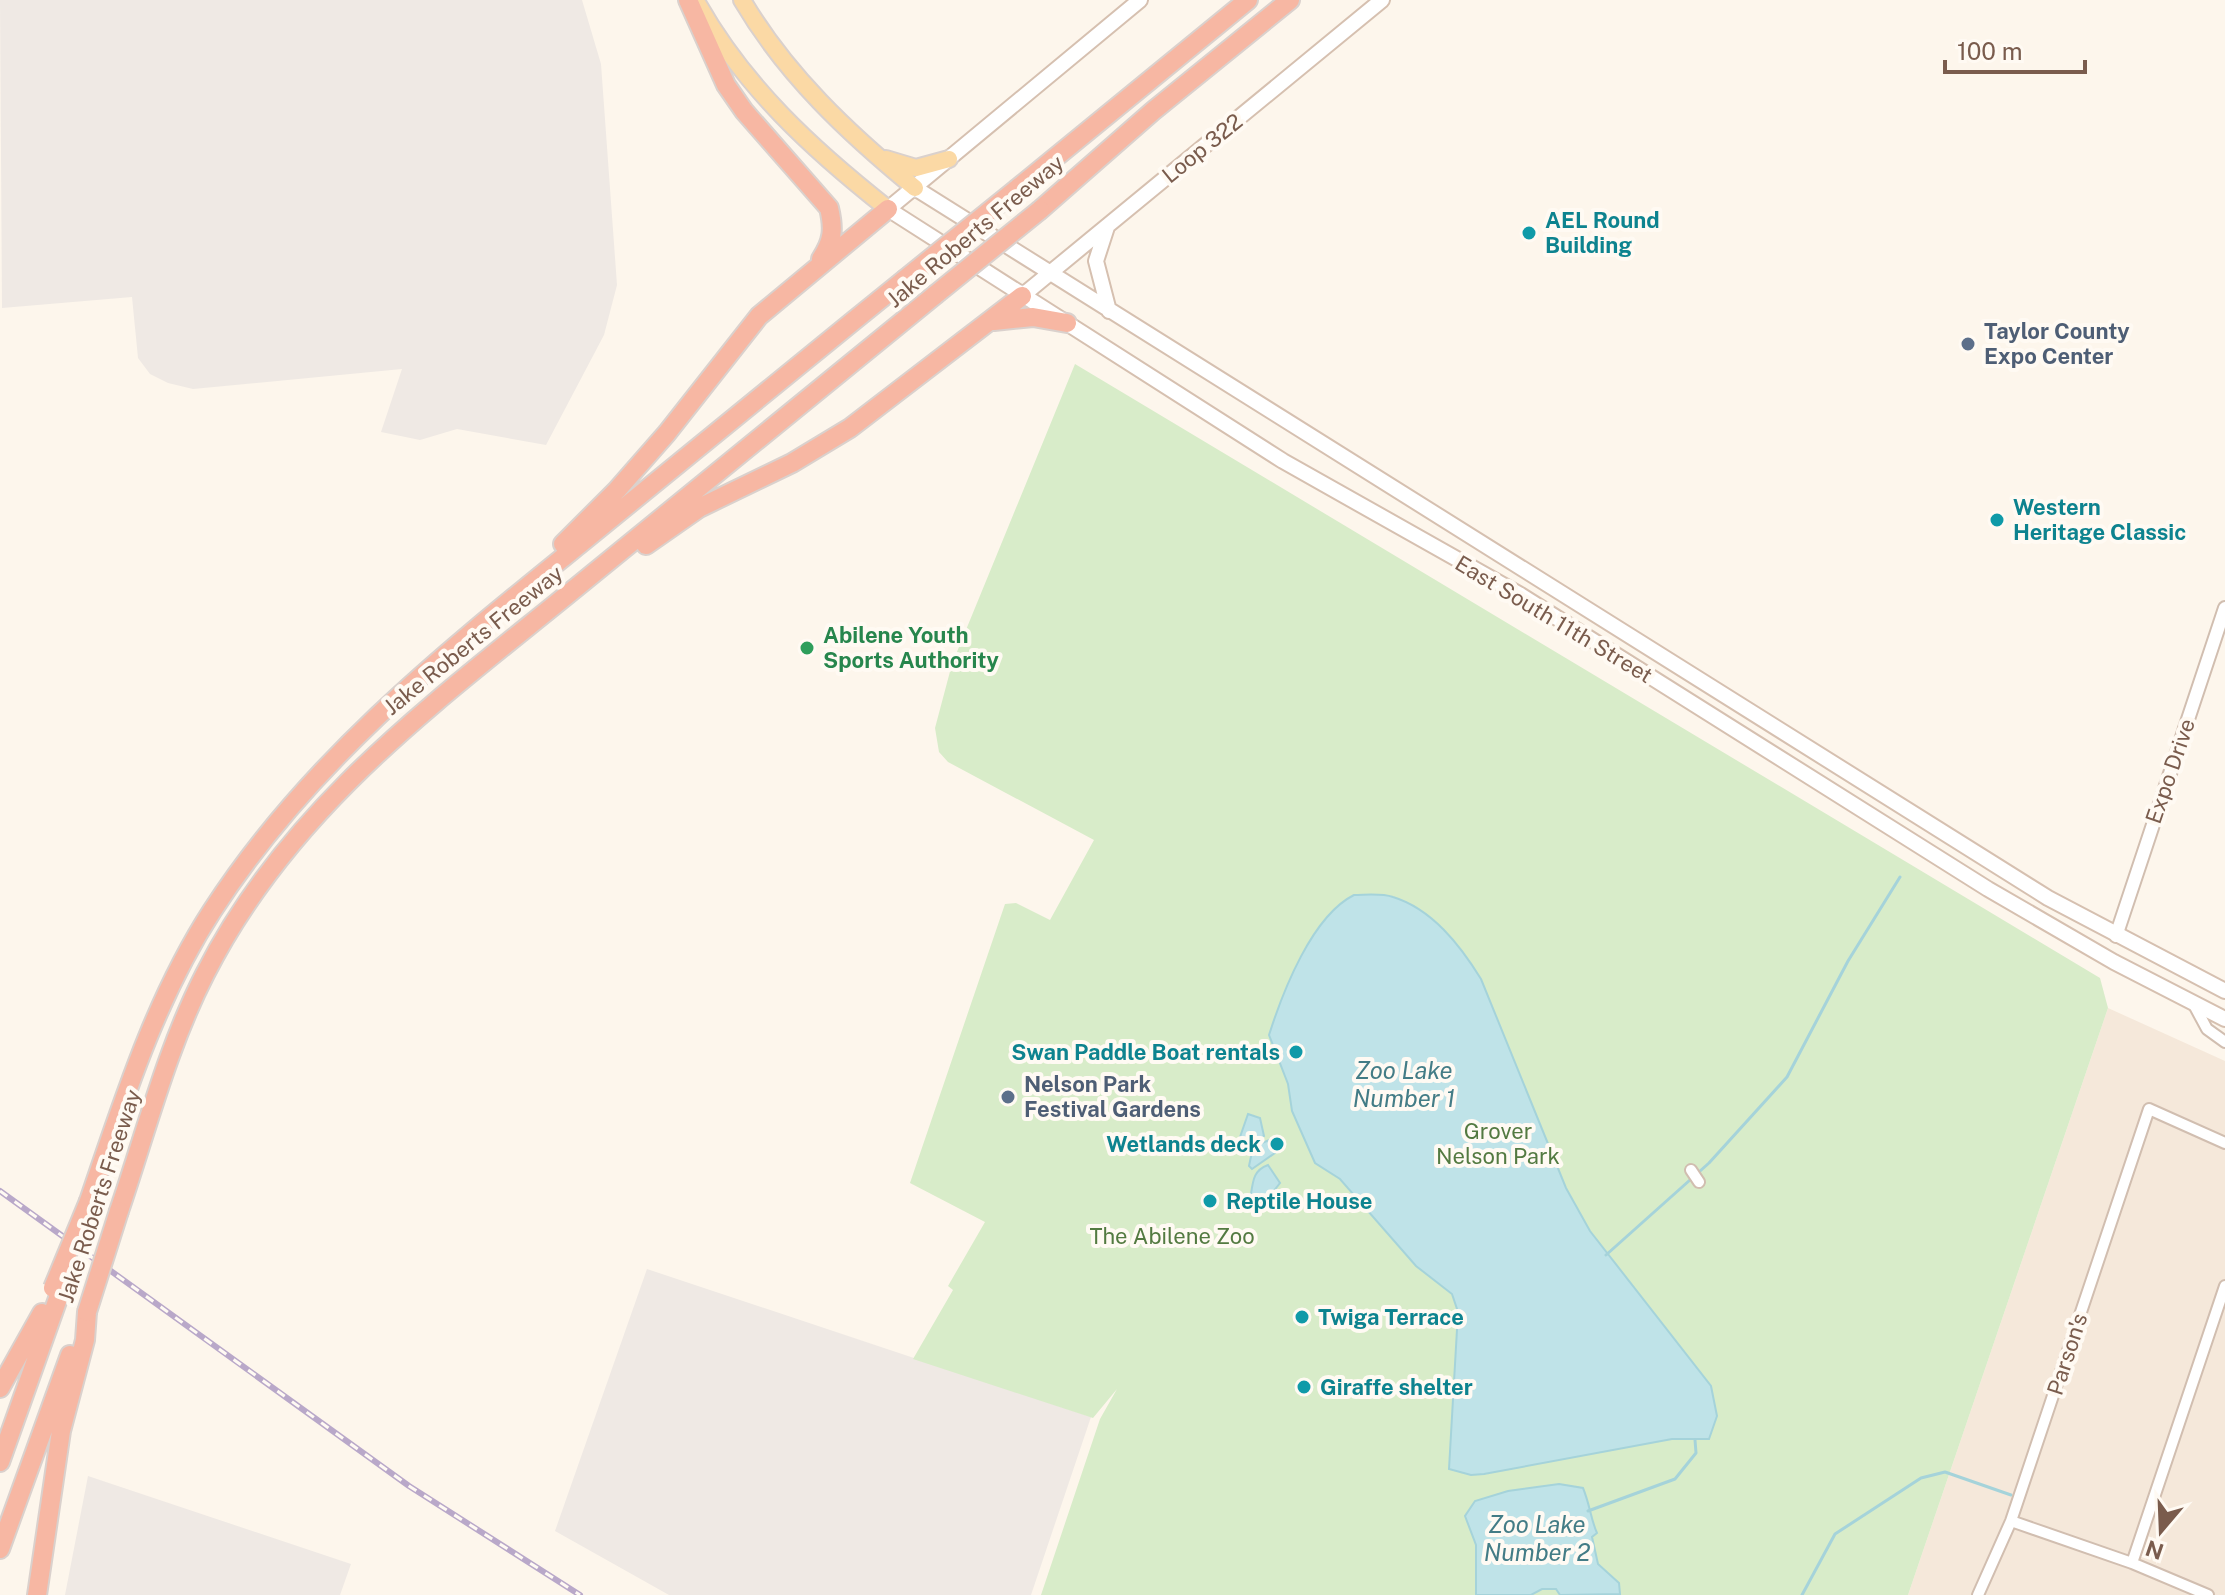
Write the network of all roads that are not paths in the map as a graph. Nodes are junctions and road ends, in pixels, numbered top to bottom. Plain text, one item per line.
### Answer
1 (688, 0) edge
2 (695, 0) edge
3 (742, 0) edge
4 (1140, 0) edge
5 (1248, 0) edge
6 (1290, 0) edge
7 (1304, 0) edge
8 (1382, 0) edge
9 (1238, 43) junction
10 (871, 152) junction
11 (949, 159) junction
12 (915, 188) junction
13 (888, 209) junction
14 (1108, 224) junction
15 (815, 268) junction
16 (1049, 273) junction
17 (1022, 296) junction
18 (1109, 311) junction
19 (991, 322) junction
20 (1067, 323) junction
21 (2225, 608) edge
22 (486, 620) junction
23 (526, 629) junction
24 (2116, 936) junction
25 (2114, 962) junction
26 (2225, 991) edge
27 (2193, 1003) junction
28 (2225, 1019) edge
29 (2225, 1042) edge
30 (2225, 1143) edge
31 (1691, 1170) dead end
32 (1699, 1182) dead end
33 (2225, 1286) edge
34 (57, 1289) junction
35 (87, 1312) junction
36 (0, 1388) edge
37 (0, 1462) edge
38 (2011, 1521) junction
39 (0, 1549) edge
40 (2132, 1563) junction
41 (37, 1595) edge
42 (1978, 1595) edge
43 (2208, 1595) edge

1 - 15 highway
2 - 13 main road
3 - 10 main road
4 - 11 main road
5 - 22 highway, Jake Roberts Freeway, bridge
6 - 9 highway, Jake Roberts Freeway
7 - 9 highway
8 - 14 main road, Loop 322
9 - 23 highway, Jake Roberts Freeway, bridge
10 - 11 main road
10 - 12 main road
11 - 12 main road
12 - 13 main road
12 - 16 main road, East South 11th Street
13 - 15 highway
13 - 17 main road, East South 11th Street
14 - 16 main road, Loop 322
14 - 18 main road
15 - 22 highway
16 - 17 main road, Loop 322
16 - 18 main road, East South 11th Street
17 - 19 highway
17 - 20 main road, East South 11th Street
18 - 24 main road, East South 11th Street
19 - 20 highway
19 - 23 highway
20 - 25 main road, East South 11th Street
21 - 24 street, Expo Drive
22 - 34 highway, Jake Roberts Freeway, bridge
23 - 35 highway, Jake Roberts Freeway, bridge
24 - 25 main road
24 - 26 main road, East South 11th Street
25 - 27 main road, East South 11th Street
27 - 28 main road, East South 11th Street
27 - 29 street
30 - 38 street, Parson's
31 - 32 street
33 - 40 street
34 - 36 highway
34 - 37 highway, Jake Roberts Freeway
35 - 39 highway, Jake Roberts Freeway
35 - 41 highway
38 - 40 street
38 - 42 street, Parson's
40 - 43 street

